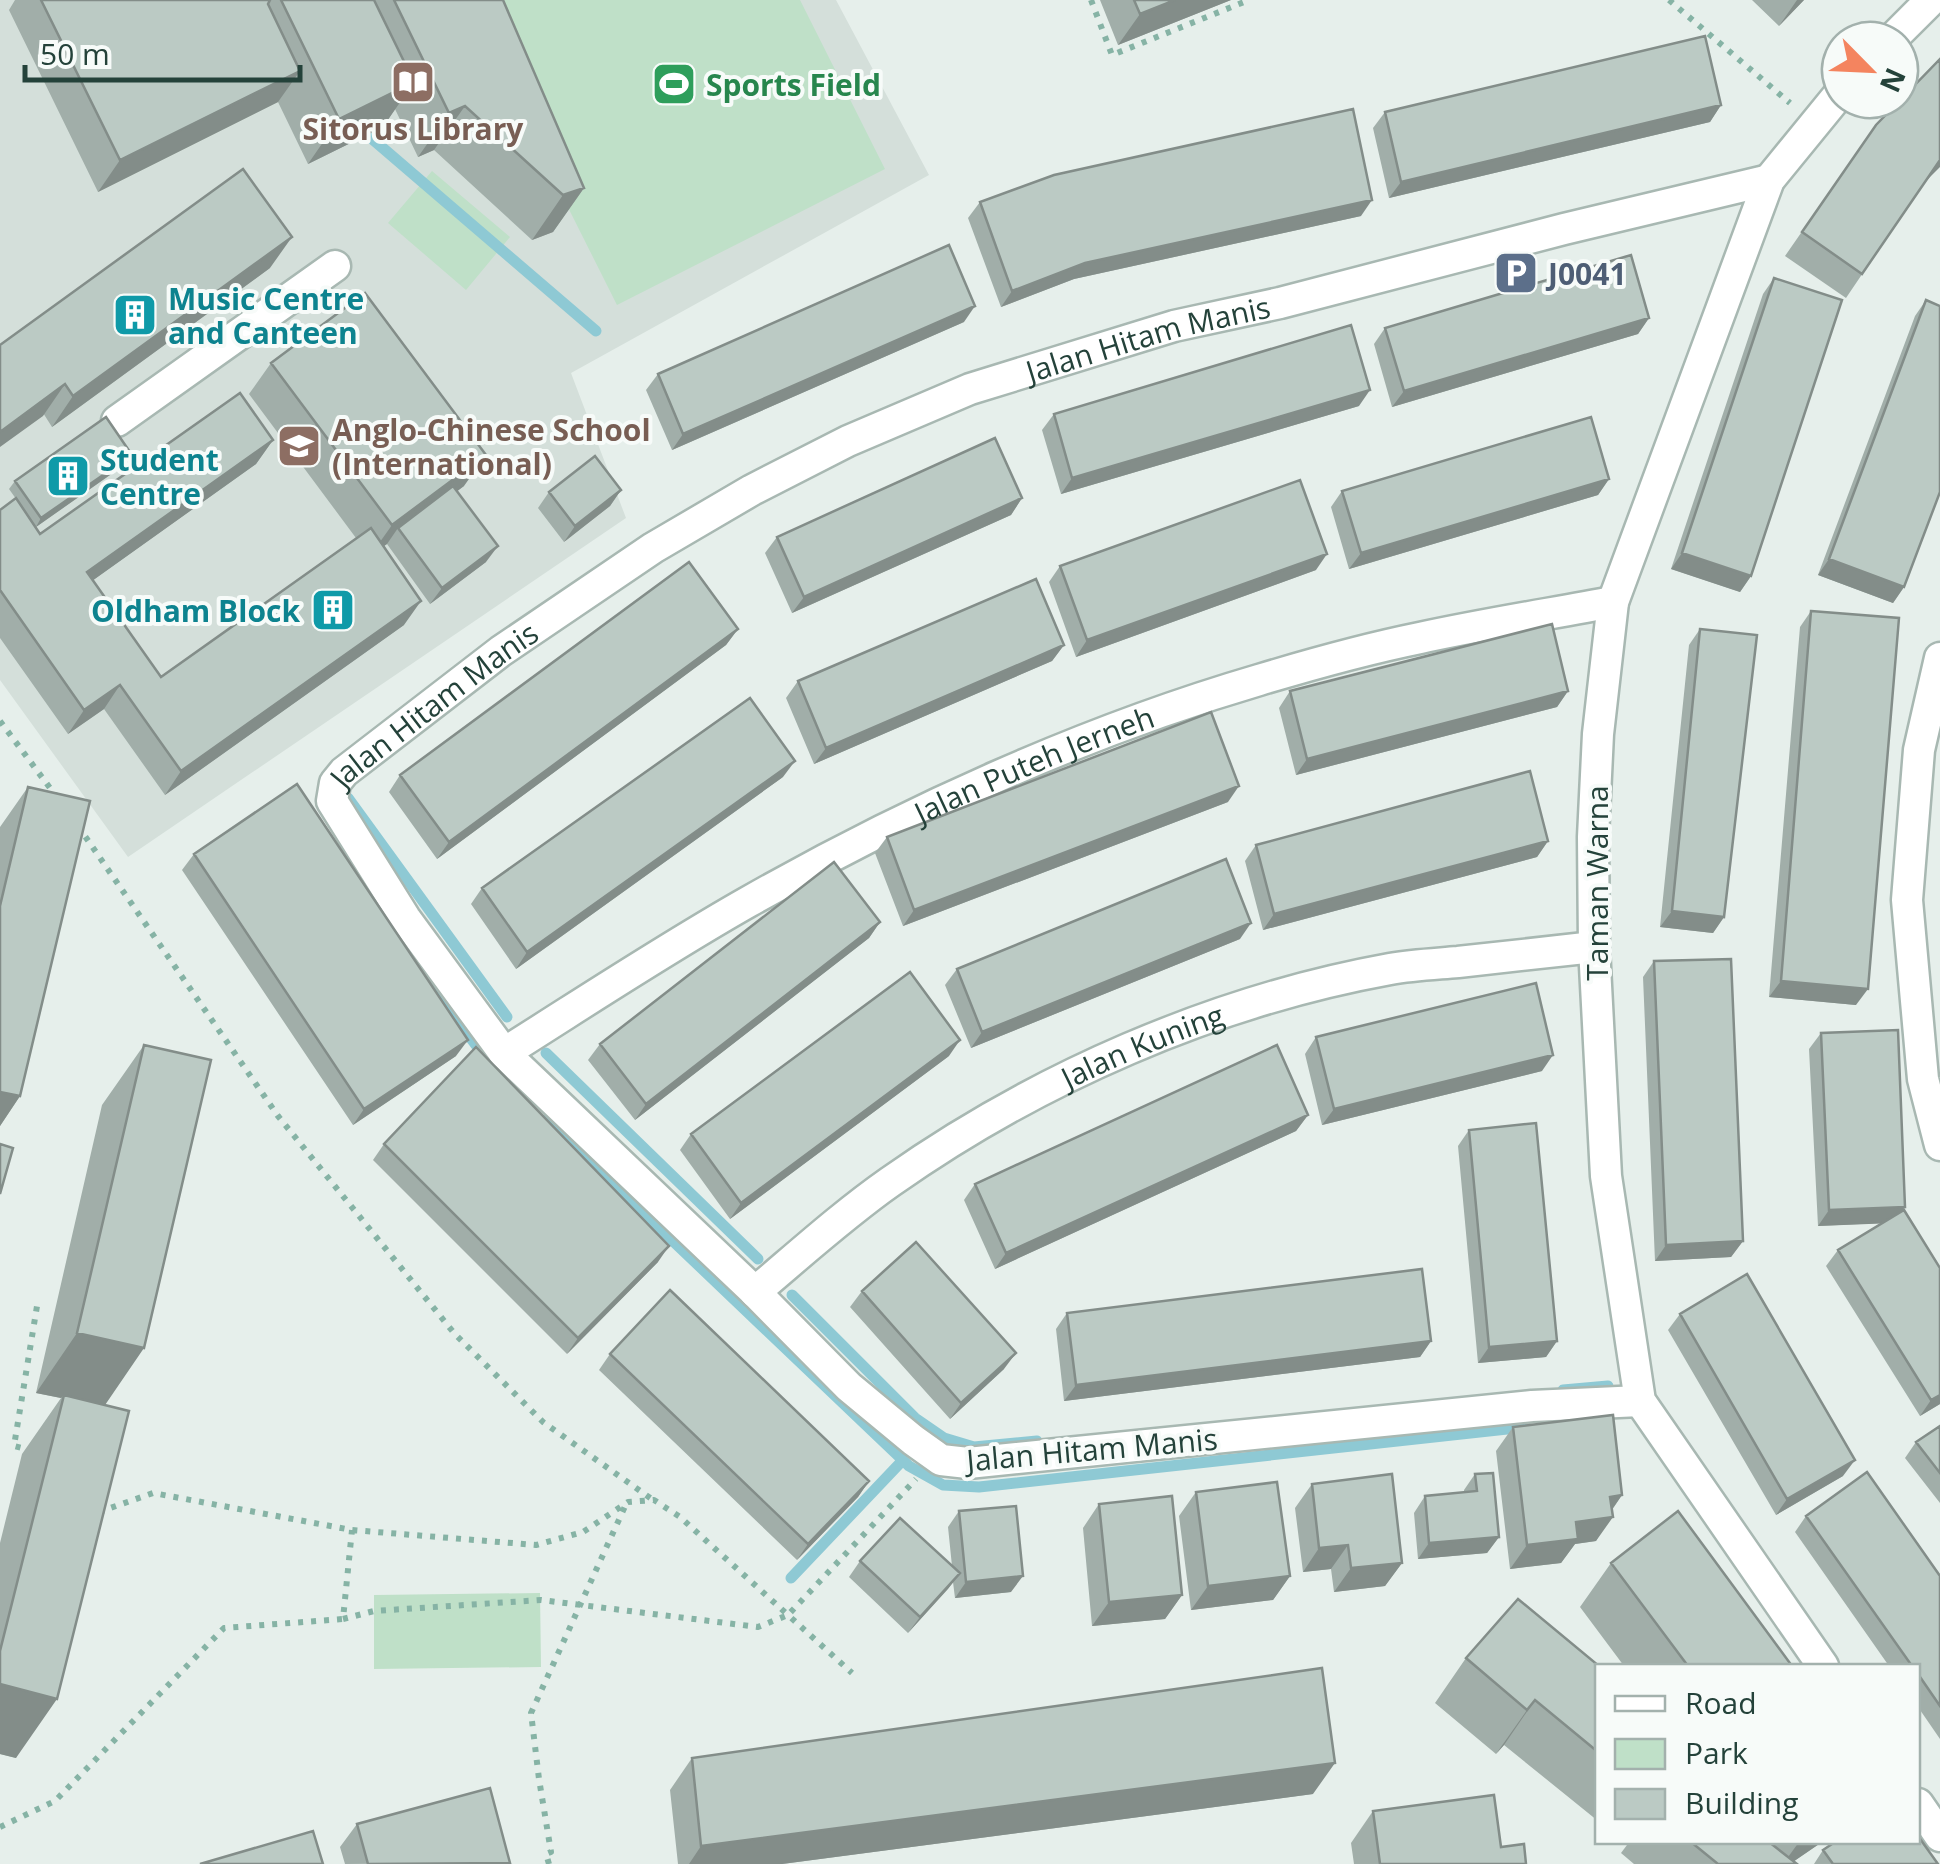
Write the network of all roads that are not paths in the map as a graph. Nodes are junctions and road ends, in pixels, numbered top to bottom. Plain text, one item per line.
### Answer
1 (1931, 0) edge
2 (1911, 20) edge
3 (1820, 118) edge
4 (1769, 180) junction
5 (334, 266) dead end
6 (117, 421) dead end
7 (1613, 602) junction
8 (1940, 658) edge
9 (1594, 947) junction
10 (504, 1053) junction
11 (1940, 1145) edge
12 (755, 1292) junction
13 (1640, 1401) junction
14 (1822, 1664) edge
15 (1920, 1807) edge
16 (1940, 1836) edge

1 - 2 street
3 - 4 street, Taman Warna
4 - 7 street, Taman Warna
4 - 10 street, Jalan Hitam Manis
5 - 6 street
7 - 9 street, Taman Warna
7 - 10 street, Jalan Puteh Jerneh
8 - 11 street
9 - 12 street, Jalan Kuning
9 - 13 street, Taman Warna
10 - 12 street, Jalan Hitam Manis
12 - 13 street, Jalan Hitam Manis
13 - 14 street, Taman Warna
15 - 16 street

